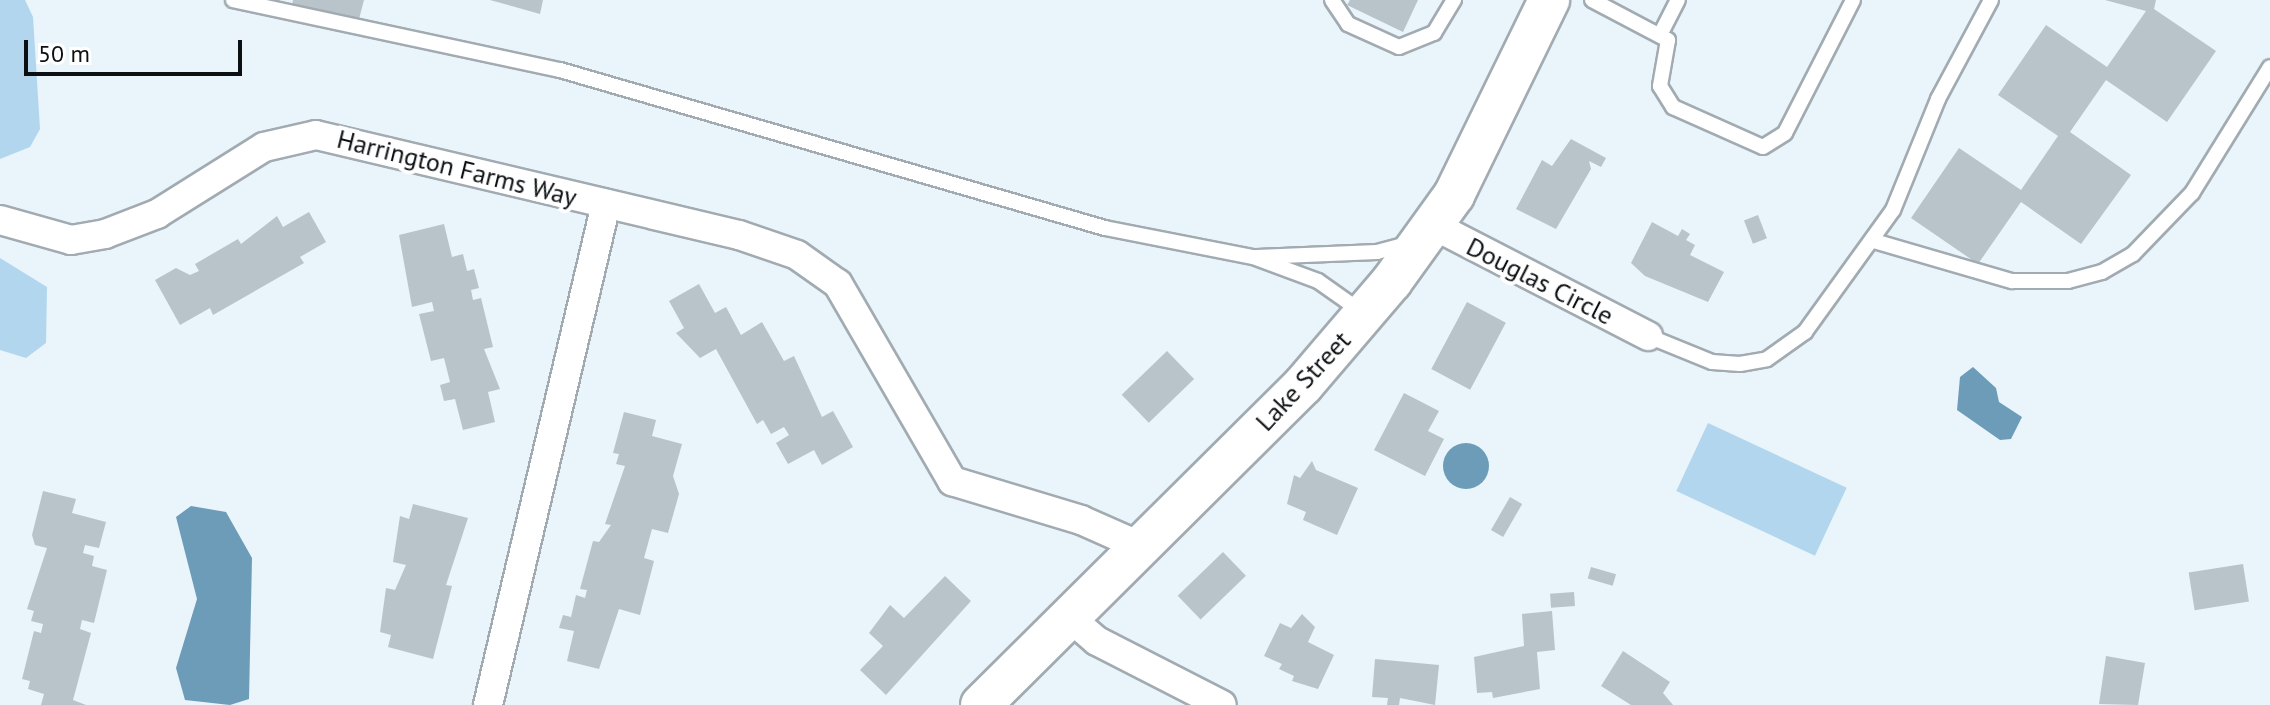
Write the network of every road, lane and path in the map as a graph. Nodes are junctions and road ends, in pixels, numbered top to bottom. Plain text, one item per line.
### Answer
1 (233, 0) edge
2 (1332, 0) edge
3 (1454, 0) edge
4 (1549, 0) edge
5 (1592, 0) edge
6 (1678, 0) edge
7 (1853, 0) edge
8 (1991, 0) edge
9 (1660, 35) junction
10 (2270, 67) edge
11 (606, 204) junction
12 (0, 220) edge
13 (1429, 232) junction
14 (1874, 241) junction
15 (1253, 257) junction
16 (1364, 314) junction
17 (1648, 336) joint
18 (1140, 546) junction
19 (1068, 616) junction
20 (488, 705) edge
21 (981, 705) edge
22 (1222, 705) edge

1 - 15 lane
2 - 3 lane
4 - 13 street, Lake Street
5 - 9 lane
6 - 9 lane
7 - 9 lane
8 - 14 lane
10 - 14 lane
11 - 12 street, Harrington Farms Way
11 - 18 street, Harrington Farms Way
11 - 20 street, Harrington Farms Way
13 - 15 lane
13 - 16 street, Lake Street
13 - 17 street, Douglas Circle
14 - 17 lane
15 - 16 lane
16 - 18 street, Lake Street
18 - 19 street, Lake Street
19 - 21 street, Lake Street
19 - 22 street

